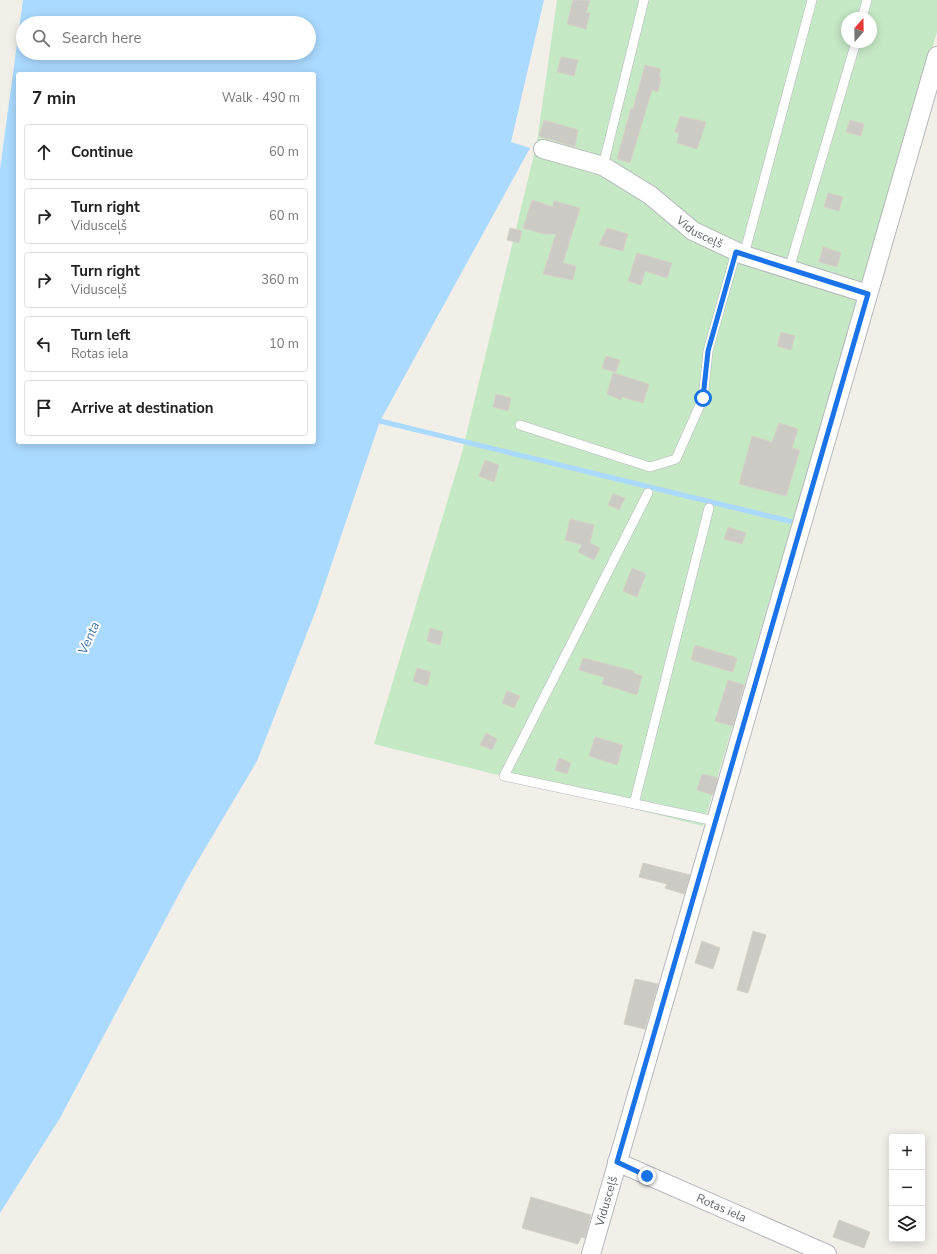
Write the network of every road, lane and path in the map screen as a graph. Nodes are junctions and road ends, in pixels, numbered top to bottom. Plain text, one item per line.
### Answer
1 (644, 0) edge
2 (812, 0) edge
3 (867, 0) edge
4 (864, 12) edge
5 (854, 48) edge
6 (937, 56) edge
7 (932, 93) edge
8 (543, 149) dead end
9 (603, 166) junction
10 (740, 254) junction
11 (789, 270) junction
12 (868, 294) junction
13 (520, 425) dead end
14 (648, 493) dead end
15 (710, 508) dead end
16 (634, 804) junction
17 (715, 821) junction
18 (617, 1162) junction
19 (591, 1254) edge
20 (827, 1254) edge

1 - 9 lane
2 - 10 lane
3 - 4 lane
5 - 11 lane
6 - 7 street, Vidusceļš
7 - 12 street, Vidusceļš
8 - 9 street, Vidusceļš
9 - 10 street, Vidusceļš
10 - 11 street, Vidusceļš
10 - 13 lane
11 - 12 street, Vidusceļš
12 - 17 street, Vidusceļš
14 - 16 lane
15 - 16 lane
16 - 17 lane
17 - 18 street, Vidusceļš
18 - 19 street, Vidusceļš
18 - 20 street, Rotas iela

